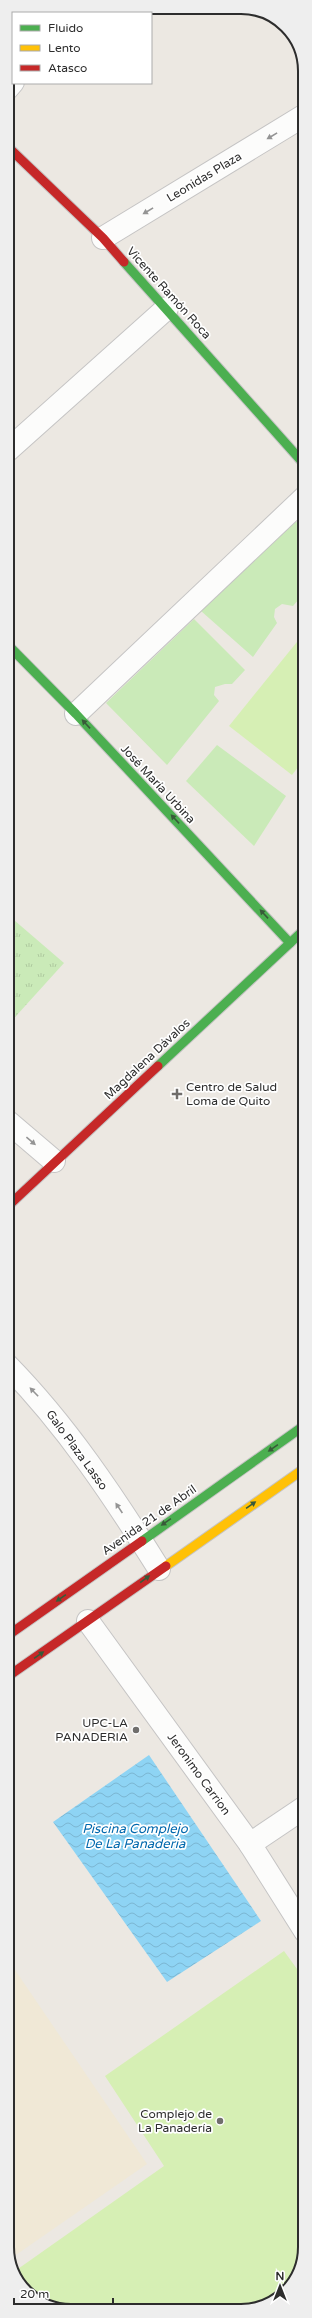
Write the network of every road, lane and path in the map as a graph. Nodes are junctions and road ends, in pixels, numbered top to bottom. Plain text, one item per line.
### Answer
1 (298, 119) edge
2 (14, 153) edge
3 (103, 238) junction
4 (167, 308) junction
5 (14, 445) edge
6 (298, 457) edge
7 (298, 504) edge
8 (14, 651) edge
9 (76, 714) junction
10 (298, 936) edge
11 (290, 943) junction
12 (14, 1127) edge
13 (54, 1161) junction
14 (14, 1200) edge
15 (14, 1371) edge
16 (298, 1430) edge
17 (298, 1473) edge
18 (141, 1540) junction
19 (159, 1569) junction
20 (88, 1621) junction
21 (14, 1631) edge
22 (14, 1672) edge
23 (298, 1812) edge
24 (250, 1844) junction
25 (298, 1920) edge

1 -> 3 street, Leonidas Plaza
2 - 3 street, Vicente Ramón Roca
3 - 4 street, Vicente Ramón Roca
4 - 5 street
4 - 6 street, Vicente Ramón Roca
7 - 9 street
8 - 9 street, José María Urbina
11 -> 9 street, José María Urbina
10 - 11 street, Magdalena Dávalos
11 - 13 street, Magdalena Dávalos
12 -> 13 street
13 - 14 street, Magdalena Dávalos
18 -> 15 street, Galo Plaza Lasso
16 -> 18 street, Avenida 21 de Abril
19 -> 17 street
18 - 19 street, Galo Plaza Lasso
18 -> 21 street, Avenida 21 de Abril
20 -> 19 street
22 -> 20 street
20 - 24 street, Jeronimo Carrion
23 - 24 street
24 - 25 street, Jeronimo Carrion

